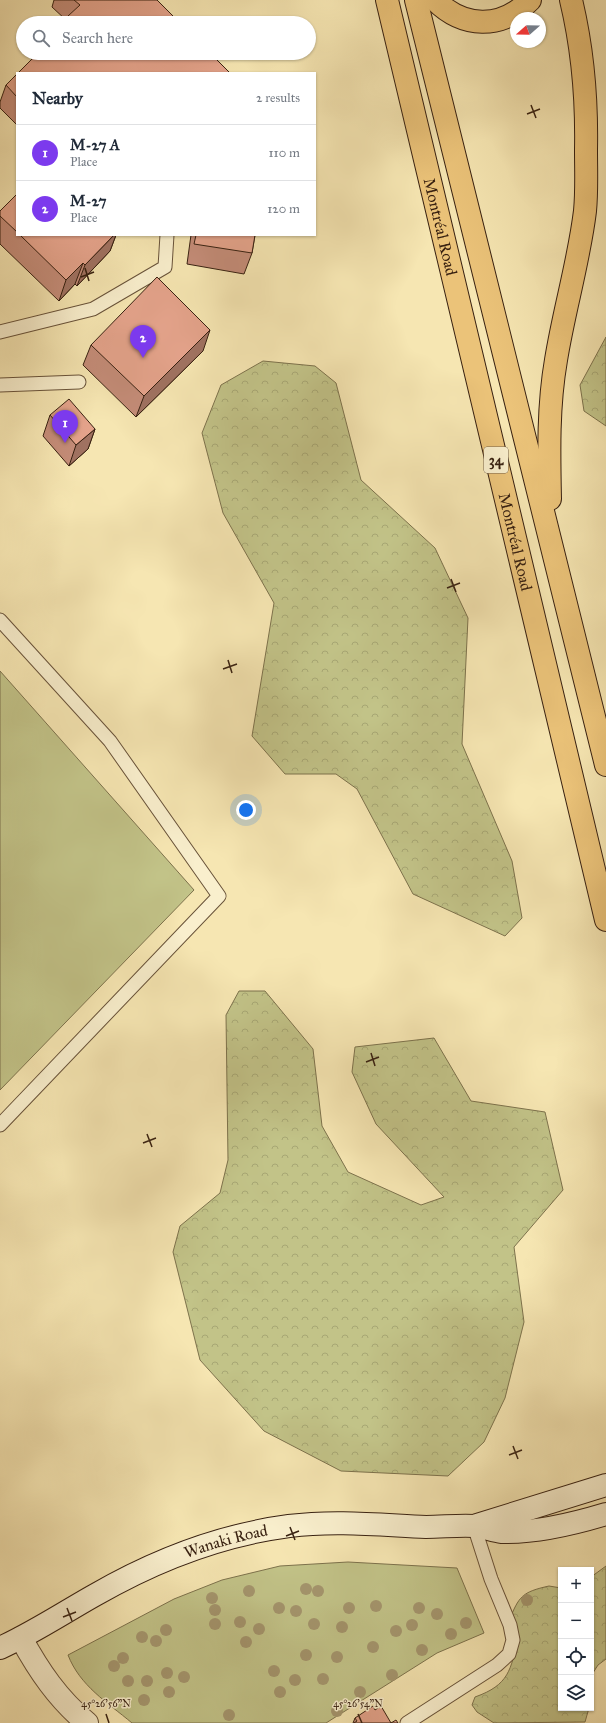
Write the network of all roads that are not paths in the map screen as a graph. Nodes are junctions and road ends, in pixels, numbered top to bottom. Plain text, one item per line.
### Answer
1 (386, 0) edge
2 (416, 0) edge
3 (435, 0) edge
4 (530, 0) edge
5 (571, 0) edge
6 (167, 236) edge
7 (0, 332) edge
8 (79, 382) dead end
9 (0, 385) edge
10 (551, 538) junction
11 (0, 620) edge
12 (606, 764) edge
13 (606, 920) edge
14 (0, 1125) edge
15 (606, 1485) edge
16 (606, 1514) edge
17 (474, 1526) junction
18 (21, 1638) junction
19 (0, 1648) edge
20 (87, 1723) edge
21 (407, 1723) edge

1 - 13 main road, Montréal Road / 34
2 - 10 main road, Montréal Road / 34
3 - 4 main road
5 - 10 main road
6 - 7 lane
8 - 9 lane
10 - 12 main road, Montréal Road / 34
11 - 14 lane
15 - 17 street, Wanaki Road
16 - 17 street, Wanaki Road
17 - 18 street, Wanaki Road
17 - 21 lane
18 - 19 street, Wanaki Road
18 - 20 street

